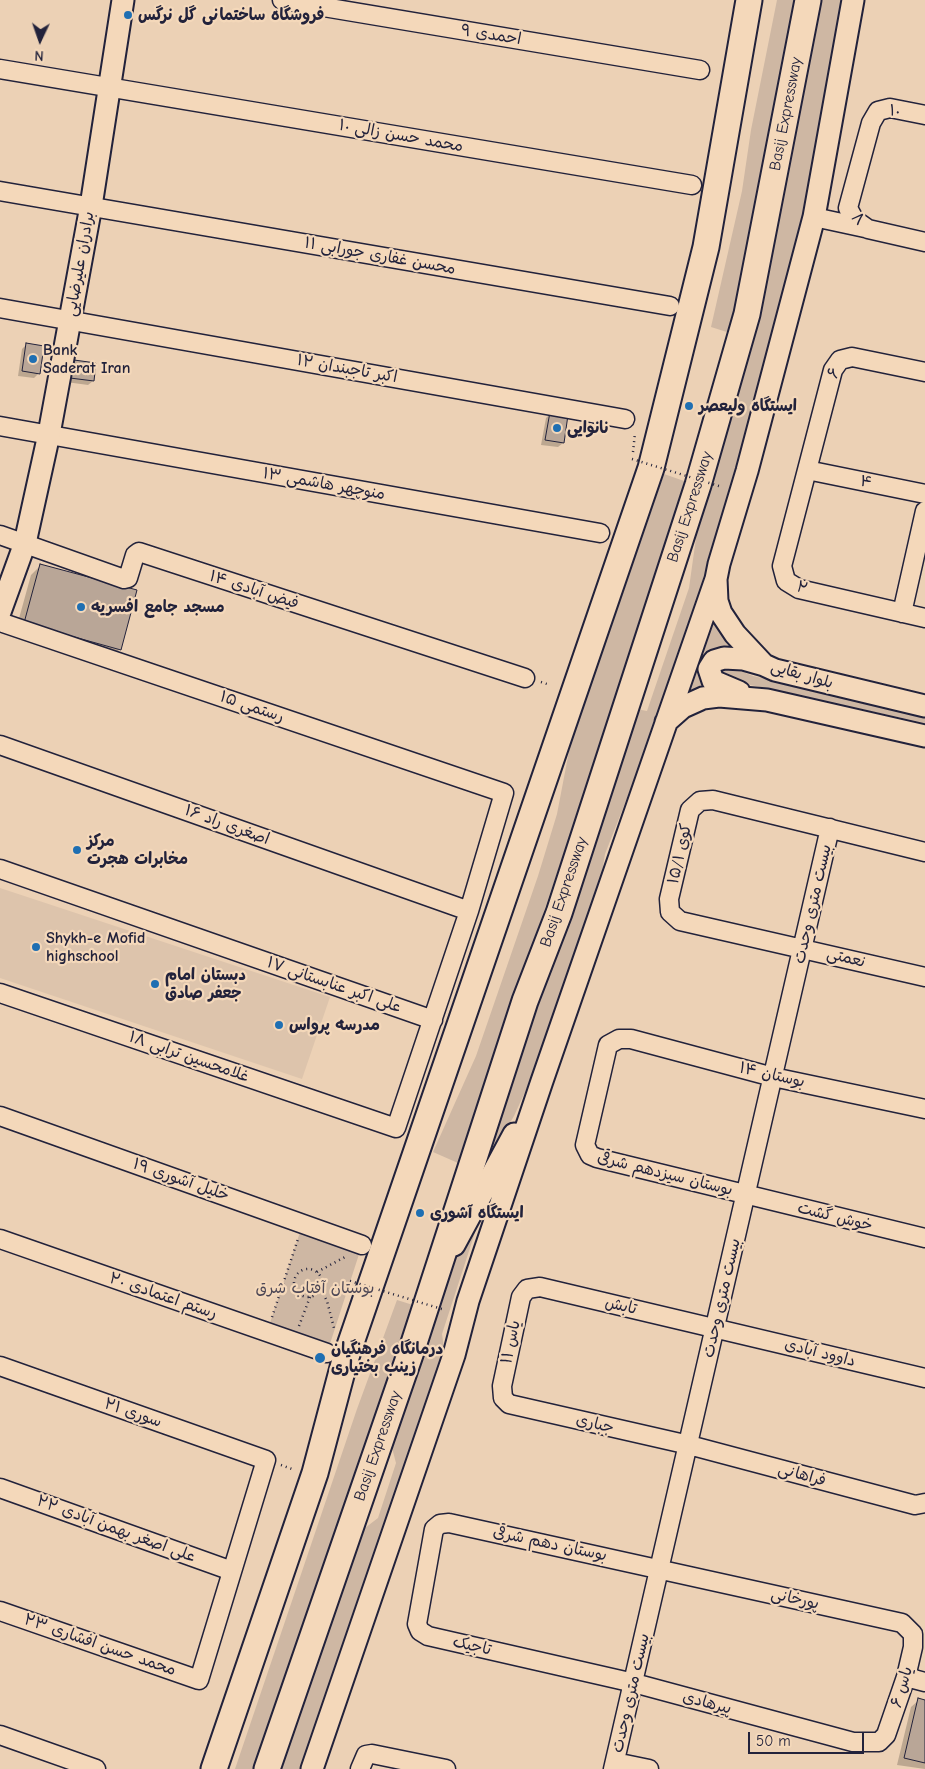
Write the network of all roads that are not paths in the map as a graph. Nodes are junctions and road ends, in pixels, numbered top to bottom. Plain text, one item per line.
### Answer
1 (123, 0) edge
2 (282, 0) edge
3 (749, 0) edge
4 (808, 0) edge
5 (853, 0) edge
6 (0, 69) edge
7 (700, 70) dead end
8 (110, 87) junction
9 (925, 115) edge
10 (871, 123) joint
11 (692, 185) dead end
12 (0, 191) edge
13 (91, 206) junction
14 (814, 217) junction
15 (868, 229) junction
16 (925, 242) edge
17 (670, 306) dead end
18 (0, 308) edge
19 (70, 319) junction
20 (925, 372) edge
21 (630, 425) road end
22 (0, 426) edge
23 (49, 434) junction
24 (807, 470) junction
25 (925, 494) edge
26 (925, 512) edge
27 (600, 533) dead end
28 (0, 535) edge
29 (25, 543) junction
30 (717, 572) junction
31 (0, 612) edge
32 (902, 613) junction
33 (925, 618) edge
34 (0, 622) edge
35 (764, 665) junction
36 (525, 678) dead end
37 (767, 700) junction
38 (925, 706) edge
39 (664, 724) junction
40 (925, 736) edge
41 (0, 744) edge
42 (830, 828) junction
43 (925, 852) edge
44 (0, 869) edge
45 (461, 908) junction
46 (680, 920) joint
47 (803, 948) junction
48 (925, 977) edge
49 (0, 993) edge
50 (433, 1020) junction
51 (619, 1040) joint
52 (773, 1076) junction
53 (542, 1080) junction
54 (925, 1109) edge
55 (0, 1116) edge
56 (746, 1195) junction
57 (925, 1238) edge
58 (0, 1239) edge
59 (362, 1245) road end
60 (431, 1288) junction
61 (527, 1289) joint
62 (715, 1328) junction
63 (327, 1353) dead end
64 (0, 1366) edge
65 (925, 1378) edge
66 (503, 1398) joint
67 (689, 1445) junction
68 (0, 1488) edge
69 (920, 1504) edge
70 (440, 1524) joint
71 (659, 1568) junction
72 (232, 1571) junction
73 (0, 1611) edge
74 (913, 1647) joint
75 (906, 1677) junction
76 (925, 1682) edge
77 (634, 1683) junction
78 (0, 1735) edge
79 (868, 1742) joint
80 (363, 1762) edge
81 (614, 1765) edge
82 (96, 1769) edge
83 (214, 1769) edge
84 (268, 1769) edge
85 (312, 1769) edge
86 (446, 1769) edge
87 (649, 1769) edge

1 - 8 main road, برادران علیرضایی
2 - 7 street, احمدی ۹
3 - 83 highway
4 - 60 highway, Basij Expressway
5 - 14 main road
6 - 8 street, محمد حسن زالی ۱۰
8 - 11 street, محمد حسن زالی ۱۰
8 - 13 main road, برادران علیرضایی
9 - 10 street, ۱۰
10 - 15 street, ۸
12 - 13 street, محسن غفاری جورابی ۱۱
13 - 17 street, محسن غفاری جورابی ۱۱
13 - 19 main road, برادران علیرضایی
14 - 15 street
14 - 30 main road
15 - 16 street, ۸
18 - 19 street, اکبر تاجبندان ۱۲
19 - 21 street, اکبر تاجبندان ۱۲
19 - 23 main road, برادران علیرضایی
20 - 24 street, ۶
22 - 23 street, منوچهر هاشمی ۱۳
23 - 27 street, منوچهر هاشمی ۱۳
23 - 29 main road, برادران علیرضایی
24 - 25 street, ۴
24 - 32 street, ۲
26 - 32 street
28 - 29 street, فیض آبادی ۱۴
29 - 31 main road, برادران علیرضایی
29 - 36 street, فیض آبادی ۱۴
30 - 35 main road, بلوار بقایی
30 - 39 main road
32 - 33 street, ۲
34 - 45 street, رستمی ۱۵
35 - 37 main road
35 - 38 main road, بلوار بقایی
37 - 39 main road, بلوار بقایی
37 - 40 main road, بلوار بقایی
39 - 53 main road
41 - 45 street, اصغری راد ۱۶
42 - 43 street
42 - 46 street, کوی ۱۵/۱
42 - 47 street, بیست متری وحدت
44 - 50 street, علی اکبر عنابستانی ۱۷
45 - 50 street
46 - 47 street, نعمتی
47 - 48 street, نعمتی
47 - 52 street, بیست متری وحدت
49 - 50 street, غلامحسین ترابی ۱۸
51 - 52 street, بوستان ۱۴
51 - 56 street, بوستان سیزدهم شرقی
52 - 54 street, بوستان ۱۴
52 - 56 street, بیست متری وحدت
53 - 60 main road
53 - 85 main road
55 - 59 street, خلیل آشوری ۱۹
56 - 57 street, خوش گشت
56 - 62 street, بیست متری وحدت
58 - 63 street, رستم اعتمادی ۲۰
60 - 84 highway, Basij Expressway
61 - 62 street, تابش
61 - 66 street, یاس ۱۱
62 - 65 street, داوود آبادی
62 - 67 street, بیست متری وحدت
64 - 72 street, سوری ۲۱
66 - 67 street, جباری
67 - 69 street, فراهانی
67 - 71 street, بیست متری وحدت
68 - 72 street, علی اصغر بهمن آبادی ۲۲
70 - 71 street, بوستان دهم شرقی
70 - 77 street, تاجیک
71 - 74 street, پورخانی
71 - 77 street, بیست متری وحدت
72 - 73 street, محمد حسن افشاری ۲۳
74 - 75 street, یاس ۶
75 - 76 street
75 - 79 street, یاس ۶
77 - 79 street, پیرهادی
77 - 81 street, بیست متری وحدت
78 - 82 street
80 - 86 street
81 - 87 street

